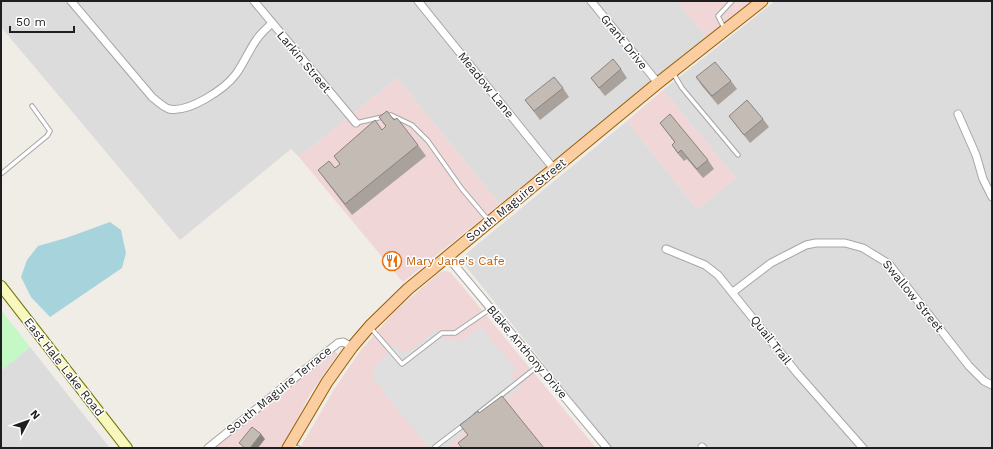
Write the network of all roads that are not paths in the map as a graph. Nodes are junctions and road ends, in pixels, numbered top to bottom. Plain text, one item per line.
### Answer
1 (71, 1) edge
2 (254, 1) edge
3 (418, 1) edge
4 (591, 1) edge
5 (732, 1) edge
6 (757, 3) edge
7 (272, 23) junction
8 (725, 30) junction
9 (672, 72) junction
10 (658, 84) junction
11 (32, 106) dead end
12 (958, 114) dead end
13 (356, 123) joint
14 (738, 155) dead end
15 (554, 169) junction
16 (1, 174) edge
17 (992, 197) edge
18 (490, 222) junction
19 (666, 249) dead end
20 (447, 256) junction
21 (1, 286) edge
22 (733, 292) junction
23 (490, 309) junction
24 (370, 326) junction
25 (352, 347) junction
26 (538, 366) junction
27 (992, 386) edge
28 (292, 447) edge
29 (127, 448) edge
30 (208, 448) edge
31 (436, 448) edge
32 (607, 448) edge
33 (863, 448) edge

1 - 7 street
2 - 7 street, Larkin Street
3 - 15 street, Meadow Lane
4 - 10 street, Grant Drive
5 - 8 lane
6 - 8 main road, South Maguire Street
7 - 13 street, Larkin Street
8 - 9 main road, South Maguire Street
9 - 10 main road, South Maguire Street
9 - 14 lane
10 - 15 main road, South Maguire Street
11 - 16 lane
12 - 17 street
13 - 18 lane
15 - 18 main road, South Maguire Street
18 - 20 main road, South Maguire Street
19 - 22 street, Quail Trail
20 - 23 street, Blake Anthony Drive
20 - 24 main road, South Maguire Street
21 - 29 main road, East Hale Lake Road
22 - 27 street, Swallow Street
22 - 33 street, Quail Trail
23 - 24 lane
23 - 26 street, Blake Anthony Drive
24 - 25 main road, South Maguire Street
25 - 28 main road, South Maguire Street
25 - 30 street, South Maguire Terrace
26 - 31 lane
26 - 32 street, Blake Anthony Drive

